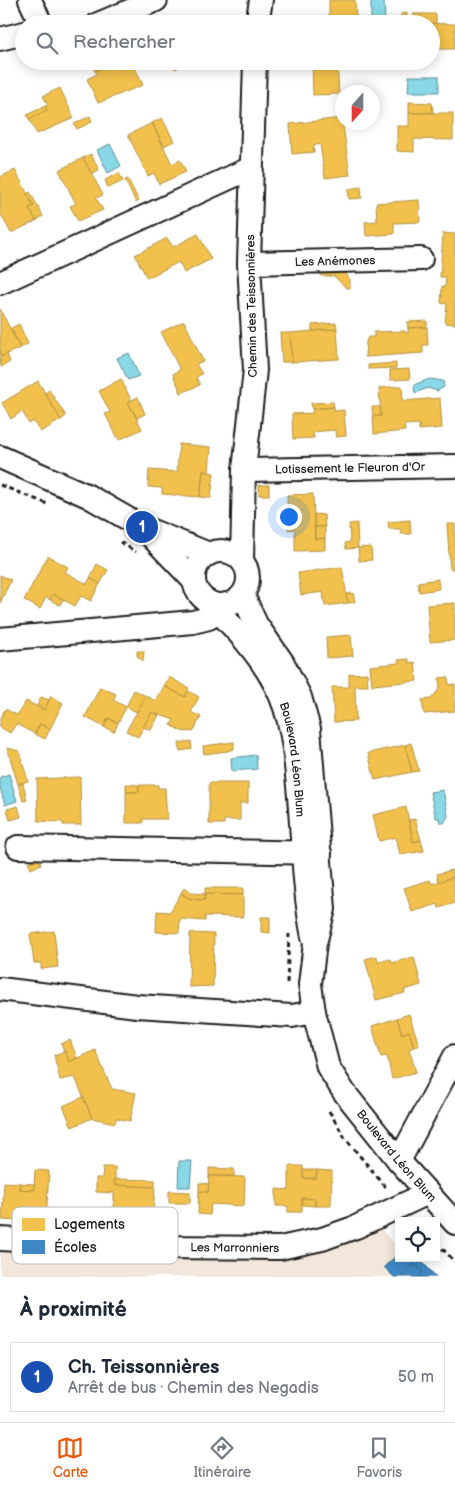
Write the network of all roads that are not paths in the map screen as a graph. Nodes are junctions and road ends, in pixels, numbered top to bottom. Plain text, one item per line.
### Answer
1 (30, 0) edge
2 (156, 0) edge
3 (261, 0) edge
4 (37, 15) edge
5 (120, 15) edge
6 (258, 15) edge
7 (15, 36) edge
8 (0, 39) edge
9 (255, 70) edge
10 (251, 168) junction
11 (421, 259) dead end
12 (249, 264) junction
13 (0, 283) edge
14 (0, 457) edge
15 (455, 466) edge
16 (244, 470) junction
17 (142, 527) junction
18 (225, 555) junction
19 (194, 581) junction
20 (223, 603) junction
21 (0, 639) edge
22 (18, 847) dead end
23 (312, 852) junction
24 (0, 990) edge
25 (314, 1012) junction
26 (455, 1056) edge
27 (399, 1161) junction
28 (428, 1193) junction
29 (455, 1223) edge
30 (178, 1246) edge

1 - 4 street
2 - 5 street
3 - 6 street
7 - 8 street
9 - 10 street, Chemin des Teissonnières
10 - 12 street, Chemin des Teissonnières
10 - 13 street
11 - 12 street, Les Anémones
12 - 16 street, Chemin des Teissonnières
14 - 17 street
15 - 16 street, Lotissement le Fleuron d'Or
16 - 18 street, Chemin des Teissonnières
17 - 18 street
17 - 19 street
18 - 19 street
18 - 20 street
19 - 20 street
20 - 21 street
20 - 23 street, Boulevard Léon Blum
22 - 23 street
23 - 25 street, Boulevard Léon Blum
24 - 25 street
25 - 27 street, Boulevard Léon Blum
26 - 27 street
27 - 28 street, Boulevard Léon Blum
28 - 29 street, Boulevard Léon Blum
28 - 30 street, Les Marronniers

